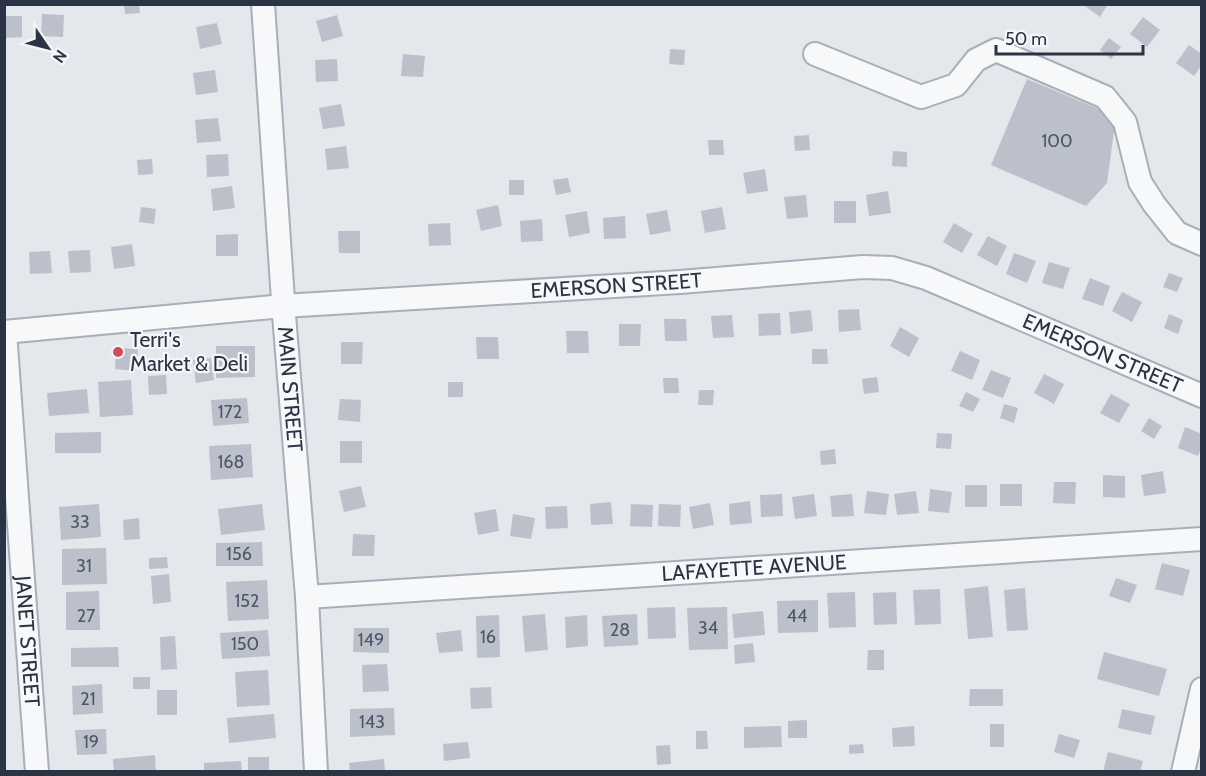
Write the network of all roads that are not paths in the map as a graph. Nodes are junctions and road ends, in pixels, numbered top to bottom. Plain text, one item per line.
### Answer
1 (263, 4) edge
2 (815, 54) dead end
3 (1202, 244) edge
4 (283, 306) junction
5 (5, 332) edge
6 (1202, 396) edge
7 (1202, 539) edge
8 (307, 597) junction
9 (1202, 689) edge
10 (37, 771) edge
11 (316, 771) edge
12 (1183, 771) edge

1 - 4 street, MAIN STREET
2 - 3 street
4 - 5 street, EMERSON STREET
4 - 6 street, EMERSON STREET
4 - 8 street, MAIN STREET
5 - 10 street, JANET STREET
7 - 8 street, LAFAYETTE AVENUE
8 - 11 street, MAIN STREET
9 - 12 street

